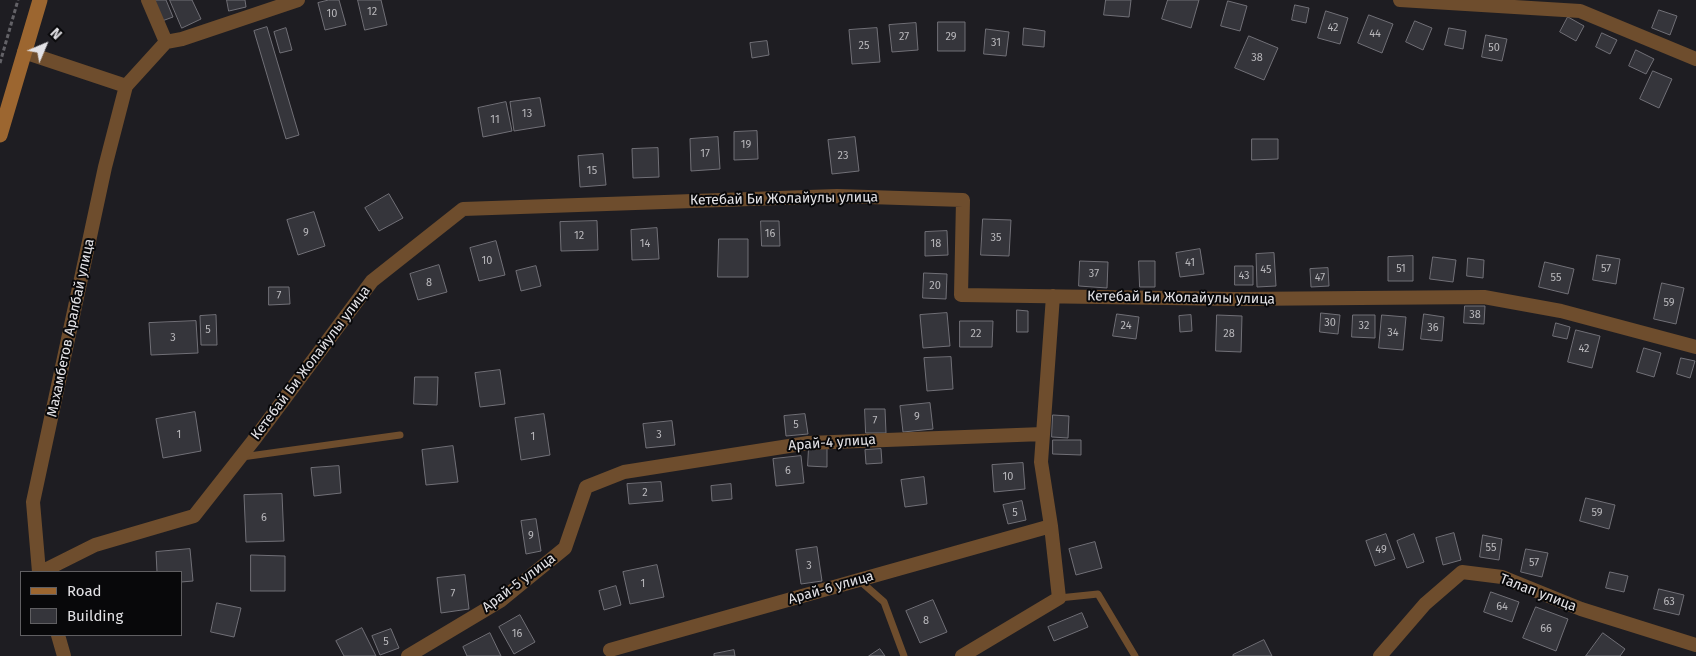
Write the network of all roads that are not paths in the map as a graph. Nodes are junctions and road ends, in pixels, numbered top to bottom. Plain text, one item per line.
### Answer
1 (40, 0) edge
2 (148, 0) edge
3 (298, 0) edge
4 (1400, 0) edge
5 (1442, 2) edge
6 (1567, 5) edge
7 (166, 42) junction
8 (24, 52) junction
9 (1696, 60) edge
10 (126, 86) junction
11 (0, 135) edge
12 (1054, 296) junction
13 (1696, 348) edge
14 (1043, 434) junction
15 (400, 435) dead end
16 (240, 458) junction
17 (624, 472) joint
18 (1052, 526) junction
19 (40, 571) edge
20 (42, 571) edge
21 (859, 580) junction
22 (1059, 598) junction
23 (58, 636) edge
24 (1696, 645) edge
25 (610, 650) dead end
26 (64, 656) edge
27 (408, 656) edge
28 (904, 656) edge
29 (962, 656) edge
30 (1135, 656) edge
31 (1380, 656) edge

1 - 8 street
2 - 7 street
3 - 7 street
4 - 5 street
5 - 6 street
6 - 9 street
7 - 10 street
8 - 10 street
8 - 11 street
10 - 19 street, Махамбетов Аралбай улица
12 - 13 street, Кетебай Би Жолайулы улица
12 - 14 street
12 - 16 street, Кетебай Би Жолайулы улица
14 - 17 street, Арай-4 улица
14 - 18 street
15 - 16 lane
16 - 20 street, Кетебай Би Жолайулы улица
17 - 27 street, Арай-5 улица
18 - 21 street, Арай-6 улица
18 - 22 street
21 - 25 street, Арай-6 улица
21 - 28 lane
22 - 29 street
22 - 30 lane
23 - 26 street
24 - 31 street, Талап улица

